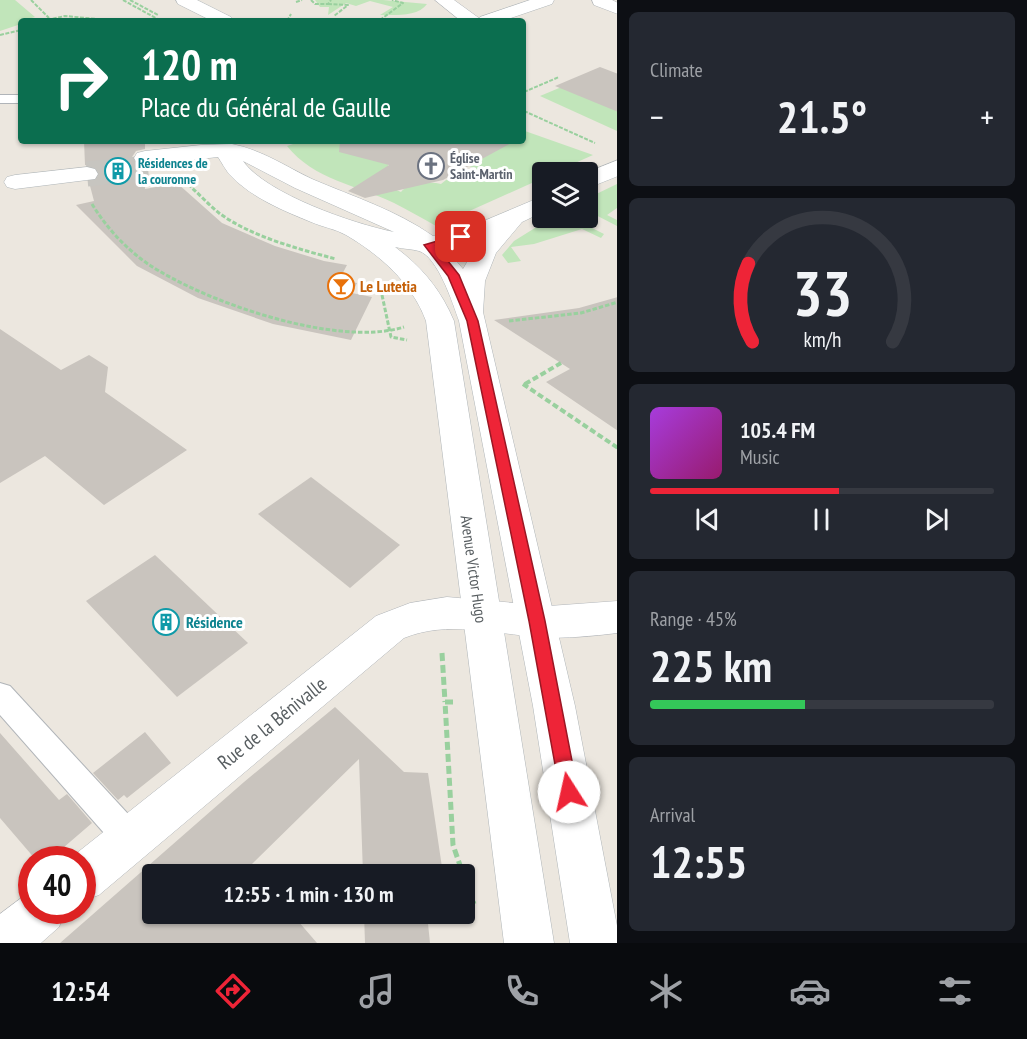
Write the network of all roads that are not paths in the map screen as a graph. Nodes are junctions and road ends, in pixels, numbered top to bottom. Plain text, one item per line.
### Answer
1 (444, 0) edge
2 (546, 0) edge
3 (600, 1) edge
4 (174, 9) edge
5 (617, 9) edge
6 (193, 18) edge
7 (212, 18) edge
8 (468, 18) edge
9 (495, 18) edge
10 (0, 99) edge
11 (18, 99) edge
12 (264, 144) edge
13 (227, 150) edge
14 (146, 163) tunnel mouth
15 (617, 167) edge
16 (84, 171) tunnel mouth
17 (290, 176) junction
18 (598, 176) edge
19 (9, 177) edge
20 (532, 207) edge
21 (514, 216) junction
22 (355, 230) junction
23 (429, 245) junction
24 (455, 316) junction
25 (480, 612) junction
26 (617, 617) edge
27 (537, 621) junction
28 (0, 695) edge
29 (130, 839) junction
30 (96, 867) edge
31 (25, 924) edge
32 (3, 943) edge
33 (529, 943) edge
34 (596, 943) edge

1 - 8 street
2 - 9 street
3 - 5 street
4 - 6 street
4 - 7 street
10 - 11 lane
12 - 17 street
13 - 14 street
13 - 17 street, Avenue Victor Hugo
13 - 22 street
15 - 18 street
16 - 19 street
17 - 23 street, Avenue Victor Hugo
20 - 21 street
21 - 23 street
21 - 24 street, Avenue Victor Hugo
22 - 23 street
22 - 24 street, Avenue Victor Hugo
23 - 24 street, Avenue Victor Hugo
24 - 25 street, Avenue Victor Hugo
24 - 27 street, Avenue Victor Hugo
25 - 27 street, Rue de la Bénivalle
25 - 29 street, Rue de la Bénivalle
25 - 33 street, Avenue Victor Hugo
26 - 27 street, Rue de la Bénivalle
27 - 34 street, Avenue Victor Hugo
28 - 29 lane
29 - 30 street, Rue de la Bénivalle
31 - 32 street

